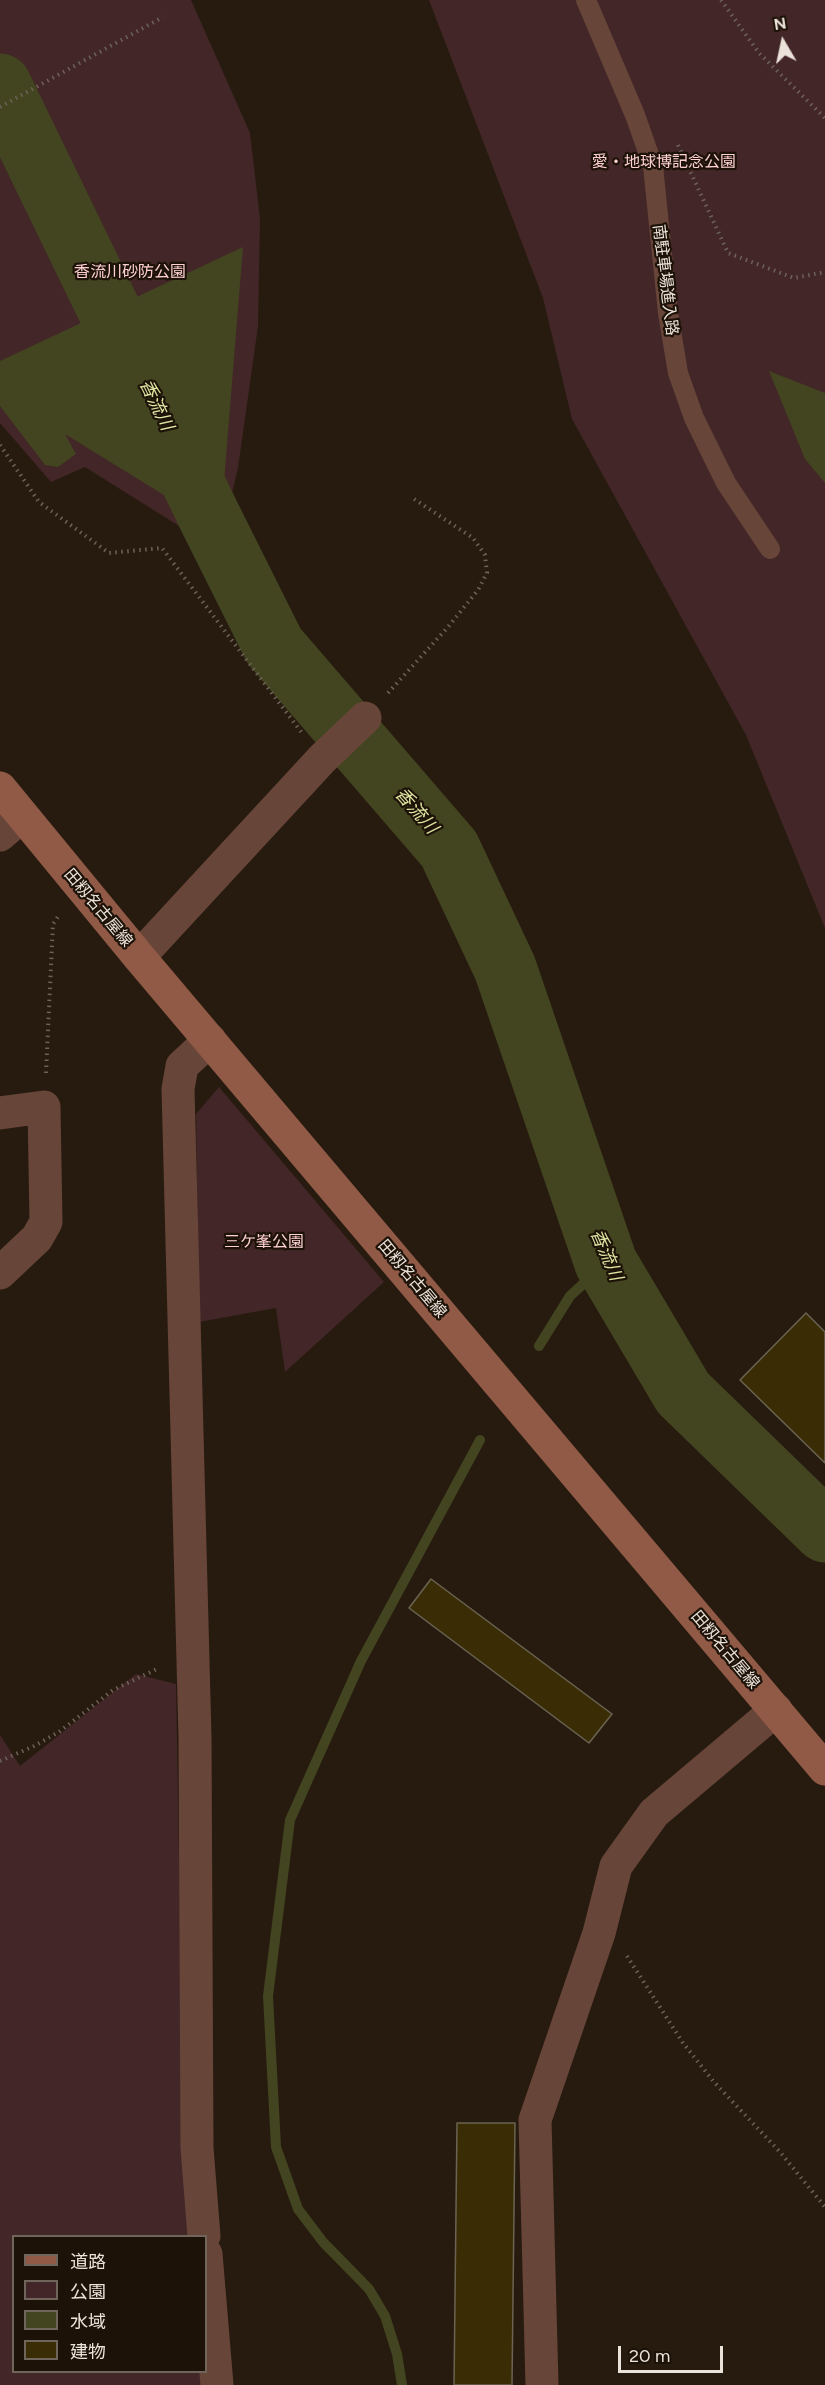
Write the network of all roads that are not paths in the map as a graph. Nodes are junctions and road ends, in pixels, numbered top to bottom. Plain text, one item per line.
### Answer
1 (586, 0) edge
2 (770, 549) dead end
3 (365, 718) road end
4 (0, 788) edge
5 (11, 826) edge
6 (139, 957) junction
7 (210, 1040) junction
8 (0, 1113) edge
9 (0, 1273) edge
10 (776, 1710) junction
11 (825, 1769) edge
12 (204, 2235) edge
13 (207, 2266) edge
14 (217, 2385) edge
15 (542, 2385) edge

1 - 2 lane, 南駐車場進入路
3 - 6 street
4 - 5 main road, 田籾名古屋線
5 - 6 main road, 田籾名古屋線
6 - 7 main road, 田籾名古屋線
7 - 10 main road, 田籾名古屋線
7 - 12 street
8 - 9 street
10 - 11 main road, 田籾名古屋線
10 - 15 street
13 - 14 street

